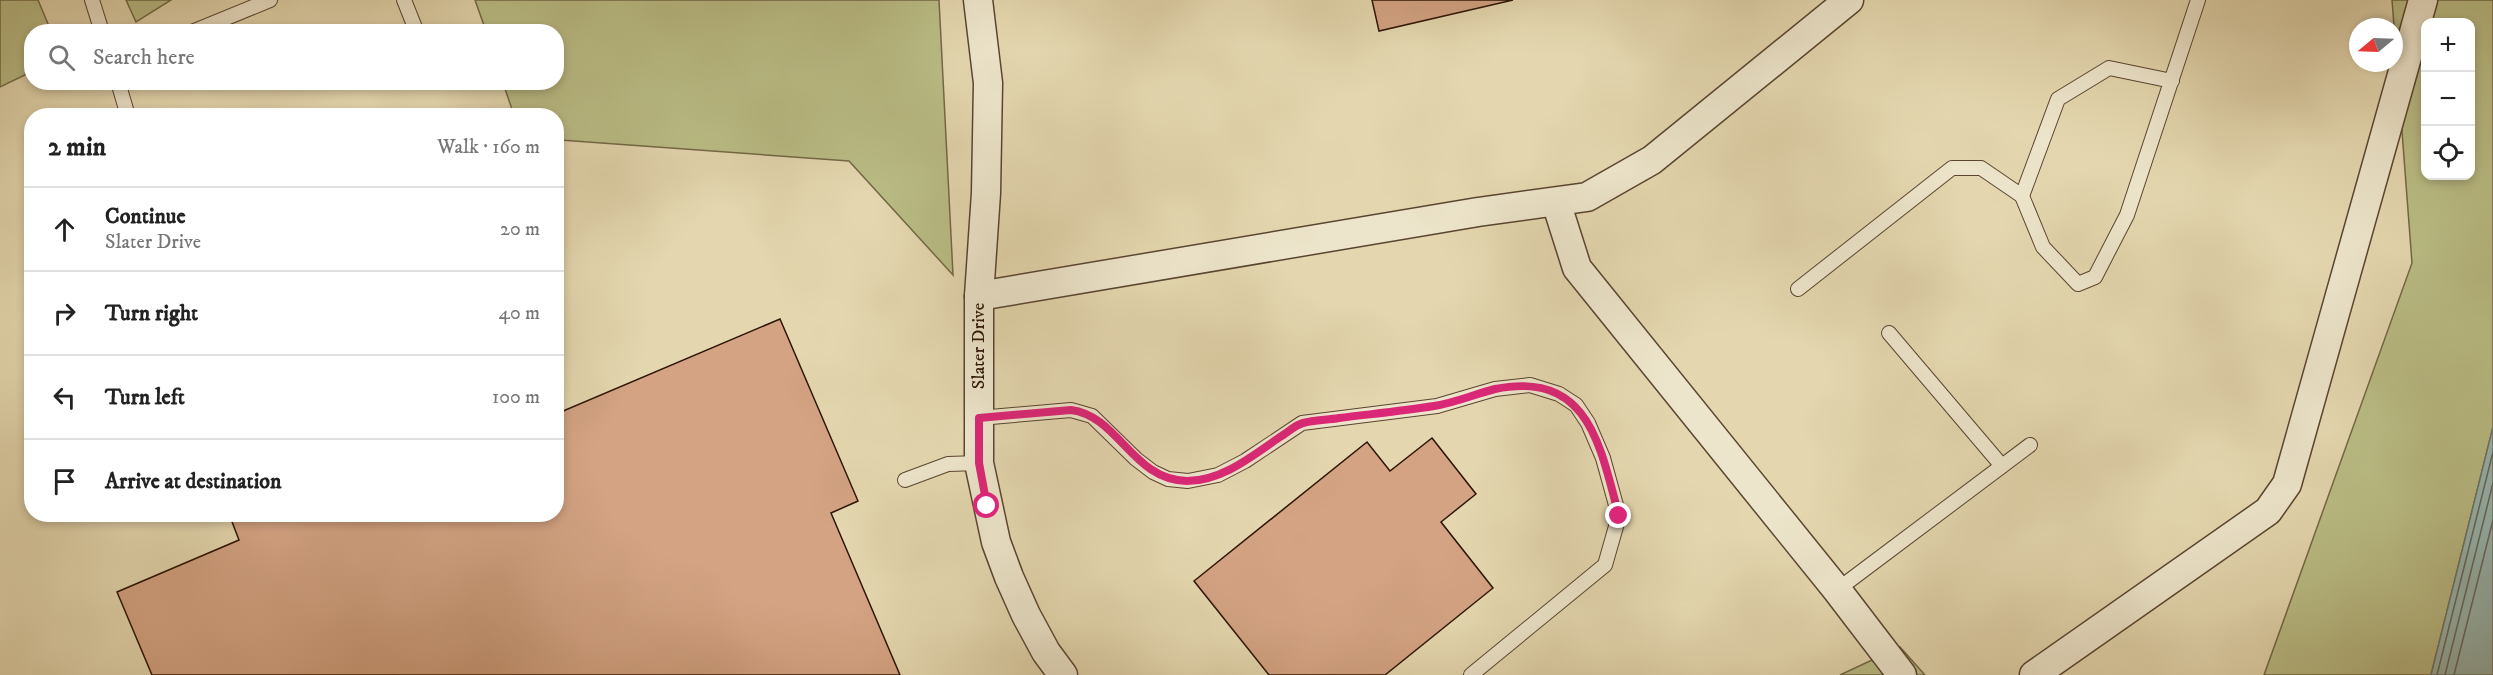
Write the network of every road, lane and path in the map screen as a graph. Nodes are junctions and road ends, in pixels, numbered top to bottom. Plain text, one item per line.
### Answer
1 (92, 0) edge
2 (270, 0) edge
3 (404, 0) edge
4 (978, 0) edge
5 (1850, 0) edge
6 (2198, 0) edge
7 (2423, 0) edge
8 (100, 24) edge
9 (212, 24) edge
10 (414, 24) edge
11 (2172, 81) junction
12 (120, 90) edge
13 (126, 108) edge
14 (2022, 195) junction
15 (1556, 202) junction
16 (1798, 289) dead end
17 (980, 296) junction
18 (1889, 333) dead end
19 (979, 418) junction
20 (2030, 445) dead end
21 (979, 463) junction
22 (2002, 466) junction
23 (906, 480) dead end
24 (1837, 590) junction
25 (1063, 675) edge
26 (1471, 675) edge
27 (1902, 675) edge
28 (2034, 675) edge

1 - 8 lane
2 - 9 lane
3 - 10 lane
4 - 17 street, Slater Drive
5 - 15 street
6 - 11 lane
7 - 28 street
11 - 14 lane
11 - 14 lane
12 - 13 lane
14 - 16 lane
15 - 17 street
15 - 24 street
17 - 19 street, Slater Drive
18 - 22 lane
19 - 21 street, Slater Drive
19 - 26 lane
20 - 22 lane
21 - 23 lane
21 - 25 street, Slater Drive
22 - 24 lane
24 - 27 street

